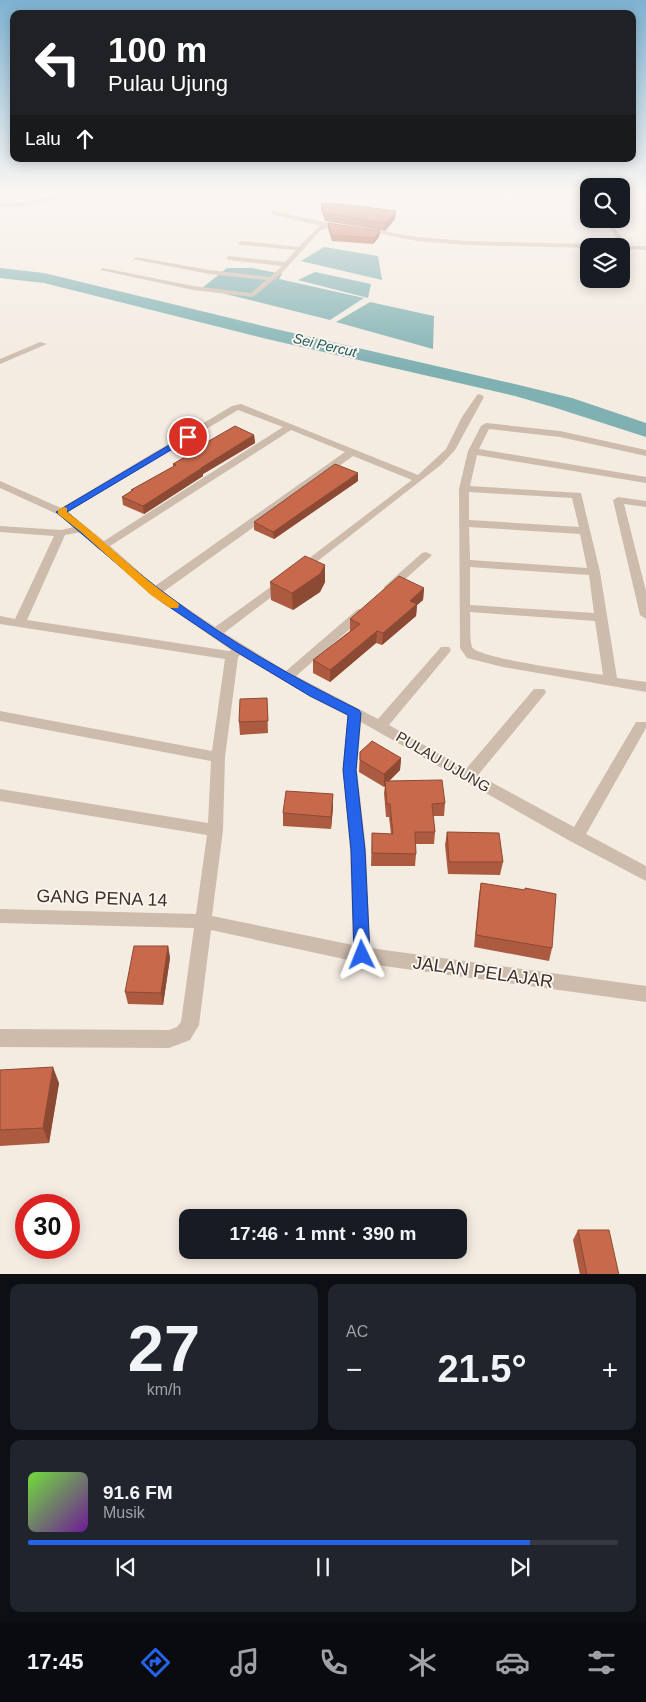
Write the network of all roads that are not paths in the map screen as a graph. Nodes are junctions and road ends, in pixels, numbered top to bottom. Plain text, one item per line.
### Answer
1 (301, 249) edge
2 (229, 258) dead end
3 (136, 259) dead end
4 (287, 264) junction
5 (103, 270) dead end
6 (272, 279) junction
7 (43, 344) dead end
8 (0, 362) edge
9 (480, 397) dead end
10 (291, 426) junction
11 (473, 451) junction
12 (352, 452) junction
13 (646, 453) edge
14 (419, 479) junction
15 (646, 480) edge
16 (0, 484) edge
17 (464, 489) junction
18 (646, 504) edge
19 (61, 512) junction
20 (465, 524) junction
21 (83, 528) junction
22 (0, 529) edge
23 (584, 531) junction
24 (62, 533) junction
25 (102, 547) junction
26 (426, 555) dead end
27 (465, 563) junction
28 (594, 572) junction
29 (155, 592) junction
30 (464, 608) junction
31 (646, 615) edge
32 (600, 618) junction
33 (0, 620) edge
34 (20, 622) junction
35 (217, 632) junction
36 (445, 650) dead end
37 (236, 652) junction
38 (288, 676) junction
39 (611, 682) junction
40 (646, 687) edge
41 (539, 692) dead end
42 (355, 713) junction
43 (0, 716) edge
44 (641, 725) dead end
45 (380, 726) junction
46 (218, 757) junction
47 (468, 777) junction
48 (0, 795) edge
49 (215, 830) junction
50 (576, 837) junction
51 (646, 874) edge
52 (0, 916) edge
53 (203, 921) junction
54 (362, 955) junction
55 (646, 994) edge
56 (0, 1038) edge

1 - 4 street
2 - 4 street
3 - 6 street
4 - 6 street
5 - 6 street
7 - 8 street
9 - 14 street
10 - 12 street
10 - 19 street
10 - 25 street
11 - 13 street
11 - 15 street
11 - 17 street
12 - 14 street
12 - 29 street
14 - 35 street
16 - 19 street
17 - 20 street
17 - 23 street
18 - 31 street
19 - 21 street
20 - 23 street
20 - 27 street
21 - 24 street
21 - 25 street
22 - 24 street
23 - 28 street
24 - 34 street
25 - 29 street
26 - 38 street
27 - 28 street
27 - 30 street
28 - 32 street
29 - 35 street
30 - 32 street
30 - 39 street
32 - 39 street
33 - 34 street
34 - 37 street
35 - 37 street
36 - 45 street
37 - 38 street, PULAU UJUNG
37 - 46 street
38 - 42 street, PULAU UJUNG
39 - 40 street
41 - 47 street
42 - 45 street, PULAU UJUNG
42 - 54 street
43 - 46 street
44 - 50 street
45 - 47 street, PULAU UJUNG
46 - 49 street
47 - 50 street, PULAU UJUNG
48 - 49 street
49 - 53 street
50 - 51 street, PULAU UJUNG
52 - 53 street, GANG PENA 14
53 - 54 street, JALAN PELAJAR
53 - 56 street
54 - 55 street, JALAN PELAJAR

